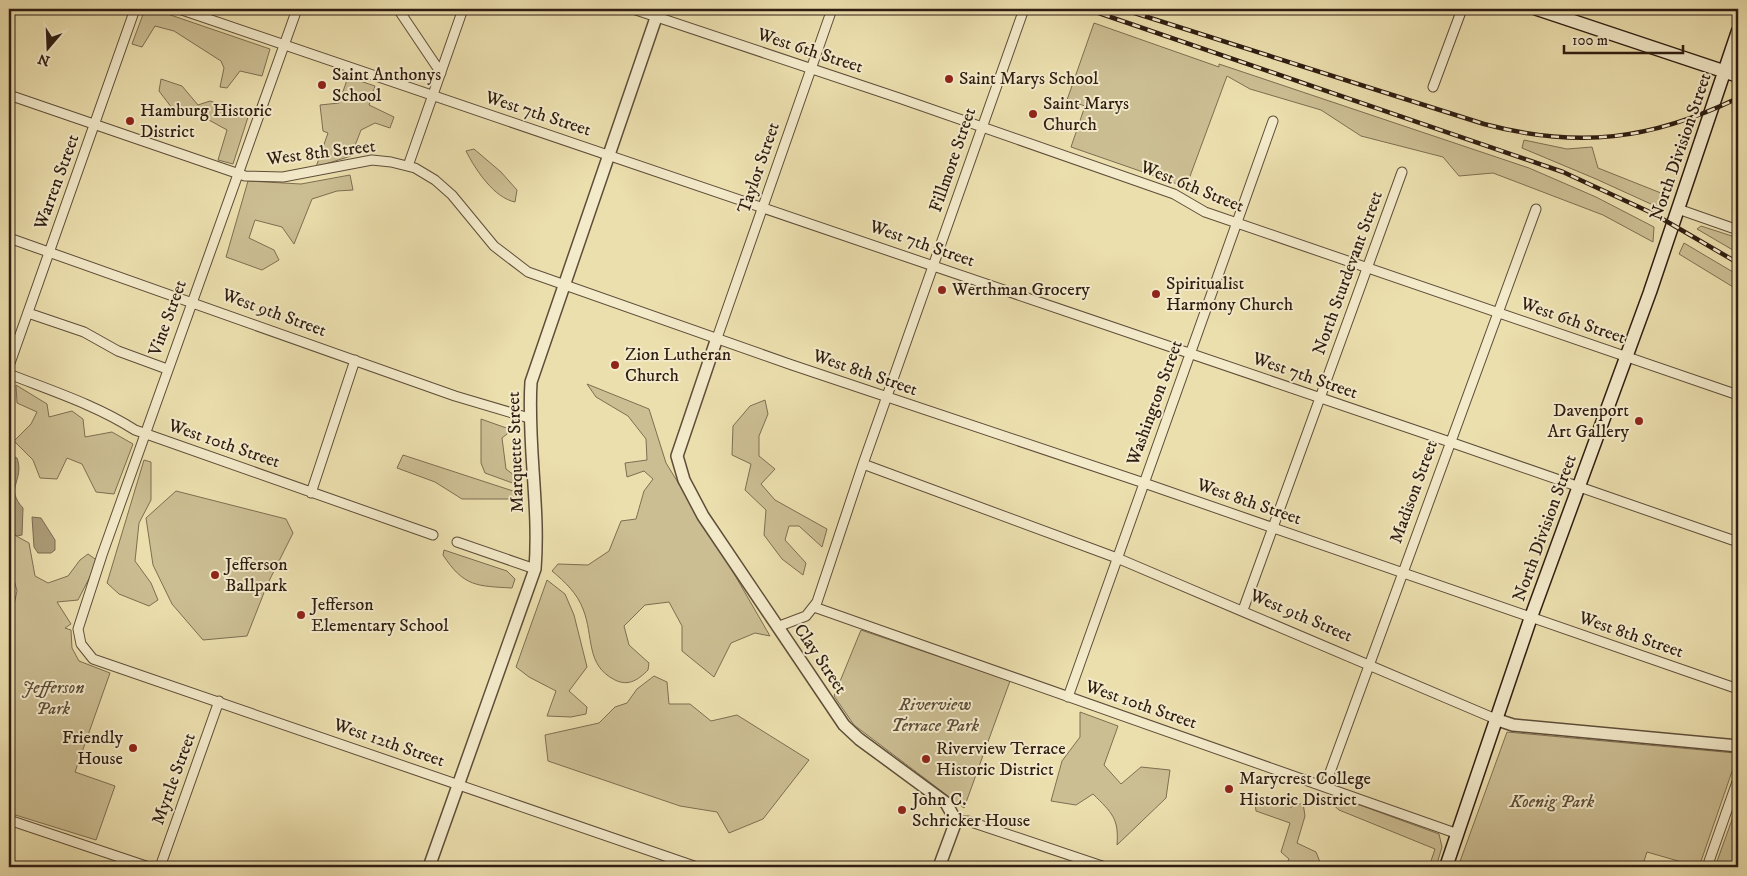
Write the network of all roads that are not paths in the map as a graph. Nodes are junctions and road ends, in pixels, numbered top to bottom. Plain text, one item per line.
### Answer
1 (135, 9) edge
2 (179, 9) edge
3 (297, 9) edge
4 (398, 9) edge
5 (463, 9) edge
6 (633, 9) edge
7 (832, 9) edge
8 (1024, 9) edge
9 (1462, 9) edge
10 (1537, 9) edge
11 (658, 13) edge
12 (1738, 32) edge
13 (284, 46) junction
14 (811, 69) junction
15 (1725, 72) junction
16 (441, 73) junction
17 (1738, 76) edge
18 (1433, 87) dead end
19 (9, 95) edge
20 (433, 96) junction
21 (1273, 122) dead end
22 (95, 125) junction
23 (982, 127) junction
24 (609, 155) junction
25 (408, 166) junction
26 (1402, 172) dead end
27 (238, 174) junction
28 (763, 207) junction
29 (1536, 209) dead end
30 (1678, 209) junction
31 (1238, 223) junction
32 (1738, 230) edge
33 (9, 238) edge
34 (50, 252) junction
35 (934, 265) junction
36 (1367, 268) junction
37 (564, 285) junction
38 (191, 302) junction
39 (28, 313) junction
40 (1497, 313) junction
41 (717, 338) junction
42 (1192, 354) junction
43 (1626, 356) junction
44 (355, 360) junction
45 (9, 366) edge
46 (167, 369) junction
47 (9, 374) edge
48 (1738, 395) edge
49 (886, 397) junction
50 (1320, 398) junction
51 (528, 418) junction
52 (144, 434) junction
53 (1450, 442) junction
54 (862, 464) junction
55 (1144, 483) junction
56 (1578, 487) junction
57 (311, 492) junction
58 (1273, 528) junction
59 (433, 536) dead end
60 (457, 542) dead end
61 (1738, 542) edge
62 (1117, 558) junction
63 (536, 569) junction
64 (1402, 572) junction
65 (814, 607) junction
66 (1243, 610) junction
67 (1531, 617) junction
68 (777, 627) junction
69 (79, 640) joint
70 (1369, 664) junction
71 (1738, 689) edge
72 (1068, 697) junction
73 (219, 701) junction
74 (1498, 720) junction
75 (1738, 746) edge
76 (1738, 779) edge
77 (458, 784) junction
78 (1325, 786) junction
79 (956, 820) junction
80 (9, 822) edge
81 (1458, 834) junction
82 (681, 865) edge
83 (149, 867) edge
84 (160, 867) edge
85 (429, 867) edge
86 (697, 867) edge
87 (939, 867) edge
88 (1105, 867) edge
89 (1446, 867) edge
90 (1706, 867) edge

1 - 22 street, Warren Street
2 - 13 street, West 7th Street
3 - 13 street, Vine Street
4 - 16 street
5 - 16 street
6 - 11 street, West 6th Street
7 - 14 street, Taylor Street
8 - 23 street, Fillmore Street
9 - 18 street
10 - 15 main road
11 - 14 street, West 6th Street
11 - 24 street, Marquette Street
12 - 15 main road, North Division Street
13 - 20 street, West 7th Street
13 - 27 street, Vine Street
14 - 23 street, West 6th Street
14 - 28 street, Taylor Street
15 - 17 main road
15 - 30 main road, North Division Street
16 - 20 street
19 - 22 street, West 8th Street
20 - 24 street, West 7th Street
20 - 25 street
21 - 31 street, Washington Street
22 - 27 street, West 8th Street
22 - 34 street, Warren Street
23 - 31 street, West 6th Street
23 - 35 street, Fillmore Street
24 - 28 street, West 7th Street
24 - 37 street, Marquette Street
25 - 27 street, West 8th Street
25 - 37 street, West 8th Street
26 - 36 street, North Sturdevant Street
27 - 38 street, Vine Street
28 - 35 street, West 7th Street
28 - 41 street, Taylor Street
29 - 40 street, Madison Street
30 - 32 street
30 - 43 main road, North Division Street
31 - 36 street, West 6th Street
31 - 42 street, Washington Street
33 - 34 street, West 9th Street
34 - 38 street, West 9th Street
34 - 39 street, Warren Street
35 - 42 street, West 7th Street
35 - 49 street, Fillmore Street
36 - 40 street, West 6th Street
36 - 50 street, North Sturdevant Street
37 - 41 street, West 8th Street
37 - 51 street, Marquette Street
38 - 44 street, West 9th Street
38 - 46 street, Vine Street
39 - 45 street, Warren Street
39 - 46 street
40 - 43 street, West 6th Street
40 - 53 street, Madison Street
41 - 49 street, West 8th Street
41 - 68 street, Clay Street
42 - 50 street, West 7th Street
42 - 55 street, Washington Street
43 - 48 street, West 6th Street
43 - 56 main road, North Division Street
44 - 51 street, West 9th Street
44 - 57 street
46 - 52 street, Vine Street
47 - 52 street, West 10th Street
49 - 54 street, Fillmore Street
49 - 55 street, West 8th Street
50 - 53 street, West 7th Street
50 - 58 street, North Sturdevant Street
51 - 63 street, Marquette Street
52 - 57 street, West 10th Street
52 - 69 street, Vine Street
53 - 56 street, West 7th Street
53 - 64 street, Madison Street
54 - 62 street, West 9th Street
54 - 65 street, Fillmore Street
55 - 58 street, West 8th Street
55 - 62 street, Washington Street
56 - 61 street, West 7th Street
56 - 67 main road, North Division Street
57 - 59 street, West 10th Street
58 - 64 street, West 8th Street
58 - 66 street, North Sturdevant Street
60 - 63 street
62 - 66 street, West 9th Street
62 - 72 street, Washington Street
63 - 77 street, Marquette Street
64 - 67 street, West 8th Street
64 - 70 street, Madison Street
65 - 68 street
65 - 72 street, West 10th Street
66 - 70 street, West 9th Street
67 - 71 street, West 8th Street
67 - 74 main road, North Division Street
68 - 79 street, Clay Street
69 - 73 street, West 12th Street
70 - 74 street, West 9th Street
70 - 78 street, Madison Street
72 - 78 street, West 10th Street
73 - 77 street, West 12th Street
73 - 84 street, Myrtle Street
74 - 75 street, West 9th Street
74 - 81 main road, North Division Street
76 - 90 street
77 - 82 street, West 12th Street
77 - 85 street, Marquette Street
78 - 81 street, West 10th Street
79 - 87 street
79 - 88 street
80 - 83 street
81 - 89 main road, North Division Street
82 - 86 street, West 12th Street

